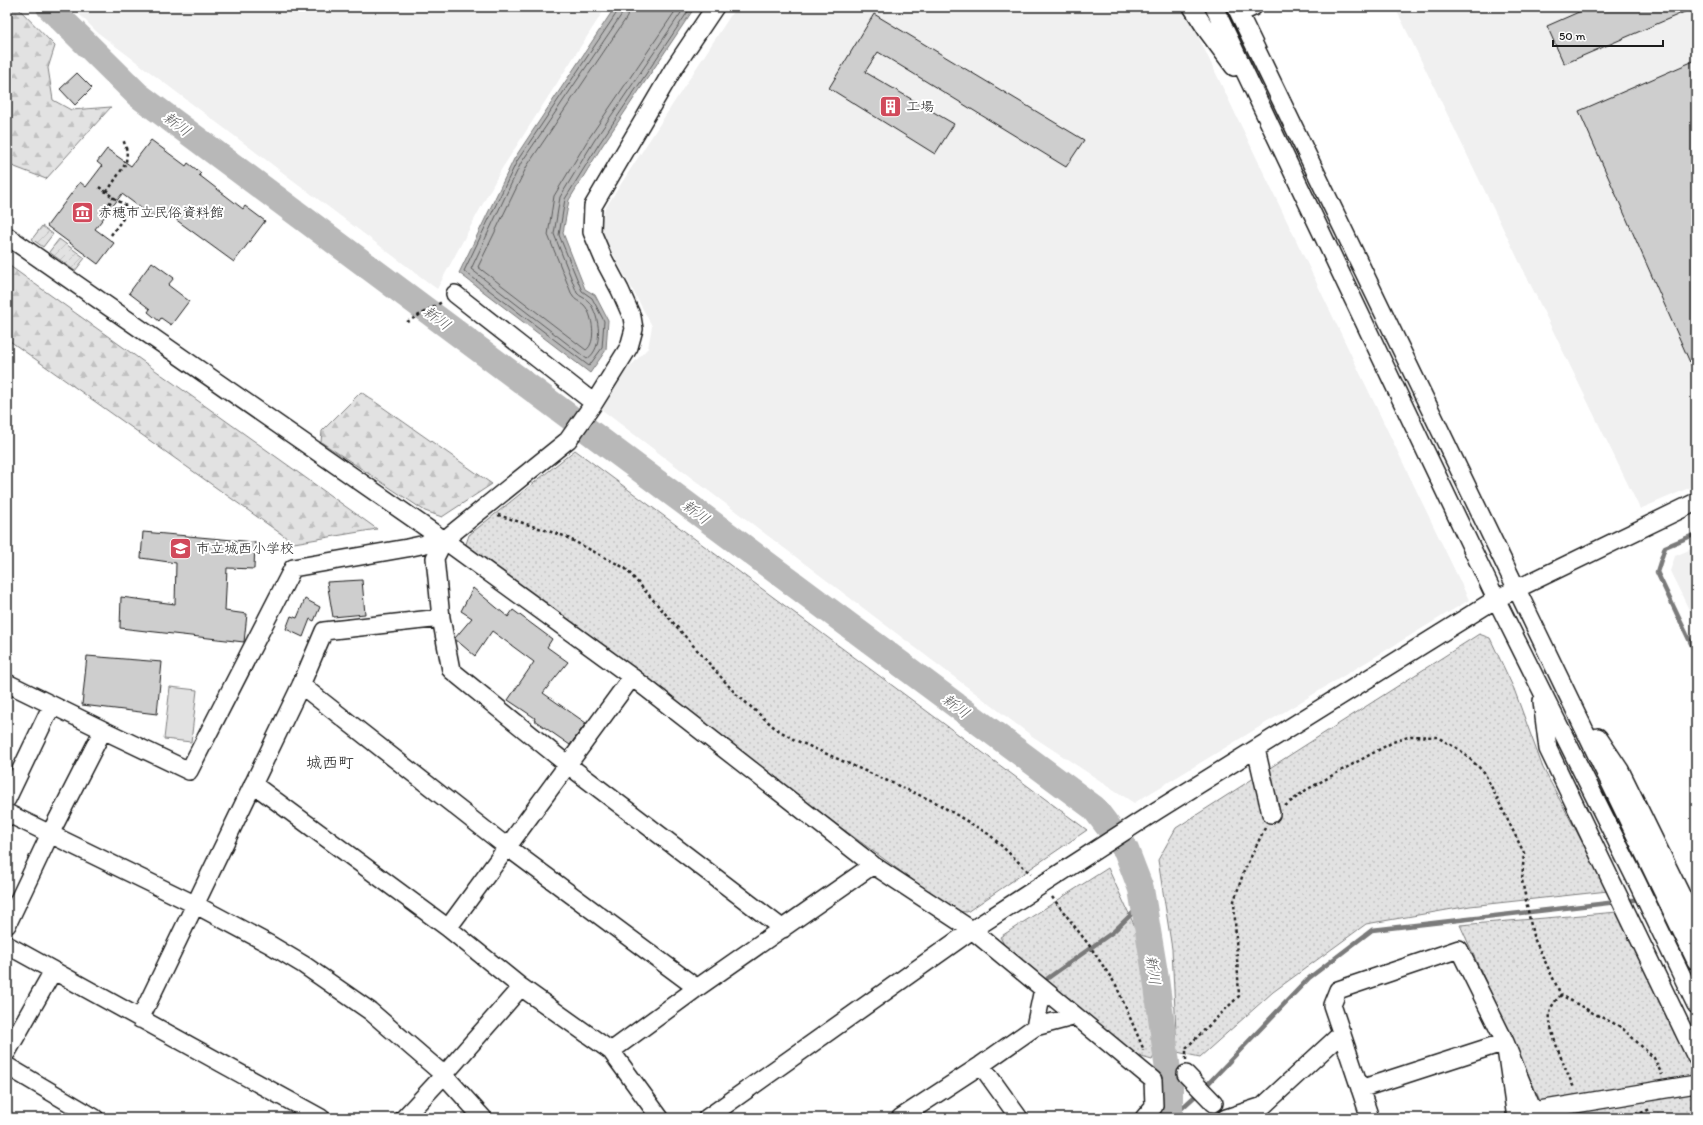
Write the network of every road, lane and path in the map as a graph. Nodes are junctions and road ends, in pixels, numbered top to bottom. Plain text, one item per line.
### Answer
1 (715, 7) edge
2 (1192, 7) edge
3 (1214, 7) edge
4 (1246, 7) edge
5 (1255, 94) junction
6 (123, 139) dead end
7 (99, 187) dead end
8 (107, 192) junction
9 (114, 197) junction
10 (109, 204) dead end
11 (130, 209) junction
12 (137, 214) dead end
13 (111, 235) dead end
14 (7, 236) edge
15 (455, 294) joint
16 (407, 322) dead end
17 (594, 403) junction
18 (1696, 502) edge
19 (482, 510) junction
20 (444, 540) junction
21 (1517, 589) junction
22 (1496, 599) junction
23 (441, 618) junction
24 (632, 677) junction
25 (7, 683) edge
26 (301, 685) junction
27 (1540, 687) junction
28 (1565, 688) junction
29 (52, 705) junction
30 (103, 730) junction
31 (1256, 749) junction
32 (568, 765) junction
33 (253, 784) junction
34 (7, 799) edge
35 (7, 813) edge
36 (1271, 814) junction
37 (50, 834) junction
38 (507, 847) junction
39 (873, 865) junction
40 (1043, 885) junction
41 (196, 905) junction
42 (7, 925) edge
43 (1696, 925) edge
44 (448, 928) junction
45 (783, 929) junction
46 (972, 930) junction
47 (7, 945) edge
48 (1696, 961) edge
49 (53, 971) junction
50 (521, 987) junction
51 (696, 988) junction
52 (1043, 989) junction
53 (1562, 994) junction
54 (1696, 1005) edge
55 (1076, 1016) junction
56 (140, 1019) junction
57 (1035, 1027) junction
58 (1342, 1033) junction
59 (1505, 1042) junction
60 (611, 1051) junction
61 (7, 1052) edge
62 (1696, 1057) edge
63 (981, 1065) junction
64 (7, 1066) edge
65 (1142, 1071) junction
66 (1186, 1074) joint
67 (444, 1075) junction
68 (1696, 1084) edge
69 (1360, 1089) junction
70 (1663, 1090) junction
71 (1214, 1103) dead end
72 (1580, 1103) junction
73 (95, 1118) edge
74 (321, 1118) edge
75 (404, 1118) edge
76 (483, 1118) edge
77 (660, 1118) edge
78 (707, 1118) edge
79 (900, 1118) edge
80 (1019, 1118) edge
81 (1144, 1118) edge
82 (1226, 1118) edge
83 (1370, 1118) edge
84 (1516, 1118) edge

1 - 17 street
2 - 5 street
3 - 5 street
4 - 21 street
5 - 22 street
6 - 8 path
7 - 8 path
8 - 9 path
9 - 10 path
9 - 11 path
11 - 12 path
11 - 13 path
14 - 20 street
15 - 16 path
15 - 17 street
17 - 19 street
18 - 21 street
19 - 20 street
19 - 40 path
20 - 23 street
20 - 24 street
20 - 30 street
21 - 22 street
21 - 28 street
22 - 27 street
22 - 31 street
23 - 26 street
23 - 32 street
24 - 32 street
24 - 39 street
25 - 29 street
26 - 33 street
26 - 38 street
27 - 54 street
27 - 62 street
28 - 43 street
28 - 48 street
29 - 30 street
29 - 34 street
30 - 37 street
31 - 36 street
31 - 40 street
32 - 38 street
32 - 45 street
33 - 41 street
33 - 44 street
35 - 37 street
36 - 53 path
36 - 66 path
37 - 41 street
37 - 42 street
38 - 44 street
38 - 51 street
39 - 45 street
39 - 46 street
40 - 46 street
40 - 65 path
41 - 56 street
41 - 67 street
44 - 50 street
45 - 51 street
46 - 52 street
46 - 78 street
47 - 49 street
49 - 56 street
49 - 61 street
50 - 60 street
50 - 67 street
51 - 60 street
52 - 55 street
52 - 57 street
53 - 70 path
53 - 72 path
55 - 57 street
55 - 65 street
56 - 74 street
57 - 63 street
58 - 59 street
58 - 69 street
58 - 82 street
59 - 69 street
59 - 72 street
59 - 84 street
60 - 77 street
63 - 79 street
63 - 80 street
64 - 73 street
65 - 81 street
66 - 71 street
67 - 75 street
67 - 76 street
68 - 70 street
69 - 83 street
70 - 72 street

